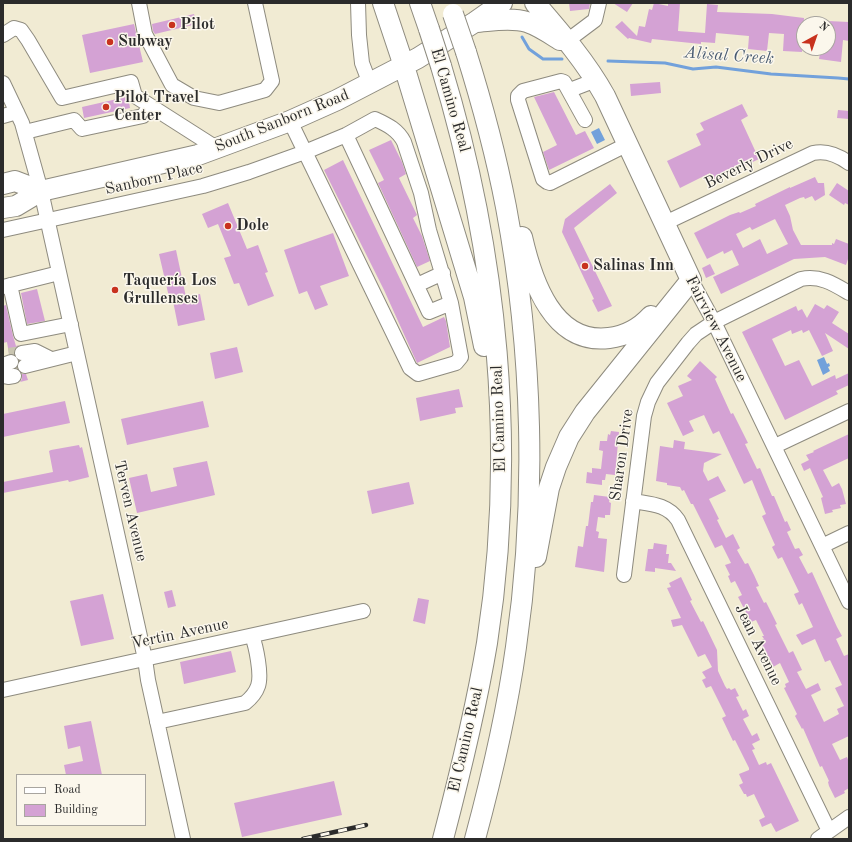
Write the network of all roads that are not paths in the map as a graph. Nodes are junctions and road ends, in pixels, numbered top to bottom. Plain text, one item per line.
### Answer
1 (139, 3) edge
2 (255, 3) edge
3 (358, 3) edge
4 (383, 3) edge
5 (420, 3) edge
6 (502, 3) edge
7 (535, 3) edge
8 (599, 3) edge
9 (451, 8) edge
10 (475, 22) junction
11 (3, 35) edge
12 (570, 44) junction
13 (404, 66) junction
14 (596, 80) junction
15 (3, 83) edge
16 (370, 84) junction
17 (570, 90) junction
18 (62, 98) junction
19 (150, 106) junction
20 (17, 112) junction
21 (3, 116) edge
22 (74, 120) junction
23 (584, 120) dead end
24 (290, 121) junction
25 (25, 132) junction
26 (346, 134) junction
27 (628, 144) junction
28 (493, 147) junction
29 (218, 149) junction
30 (304, 152) junction
31 (849, 163) edge
32 (3, 184) edge
33 (41, 191) junction
34 (3, 208) edge
35 (48, 220) junction
36 (665, 224) junction
37 (3, 230) edge
38 (677, 249) junction
39 (59, 273) junction
40 (443, 273) junction
41 (691, 280) junction
42 (417, 285) junction
43 (7, 286) edge
44 (849, 293) edge
45 (451, 303) junction
46 (714, 322) junction
47 (71, 324) junction
48 (77, 353) junction
49 (51, 359) junction
50 (13, 365) edge
51 (849, 411) edge
52 (775, 446) junction
53 (632, 501) junction
54 (499, 519) junction
55 (849, 533) edge
56 (822, 546) junction
57 (624, 575) dead end
58 (849, 602) edge
59 (363, 611) dead end
60 (252, 636) junction
61 (516, 646) junction
62 (145, 659) junction
63 (3, 690) edge
64 (157, 722) junction
65 (849, 816) edge
66 (444, 835) edge
67 (823, 835) edge
68 (182, 839) edge
69 (475, 839) edge

1 - 2 street
3 - 16 street
4 - 13 highway
5 - 54 highway, El Camino Real, bridge
6 - 10 highway, South Sanborn Road
7 - 12 highway, Fairview Avenue
8 - 12 street
9 - 28 highway, El Camino Real, bridge
10 - 12 highway
10 - 13 highway, South Sanborn Road
11 - 18 street
12 - 14 highway, Fairview Avenue
13 - 16 highway, South Sanborn Road
13 - 54 highway
14 - 17 street
14 - 27 highway, Fairview Avenue
15 - 20 street, Terven Avenue
16 - 24 highway, South Sanborn Road
17 - 23 street
17 - 27 street
18 - 19 street
18 - 22 street
19 - 22 street
19 - 29 street
20 - 21 street
20 - 25 street, Terven Avenue
22 - 25 street
24 - 29 highway, South Sanborn Road
24 - 30 street
25 - 33 street, Terven Avenue
26 - 30 street, Sanborn Place
26 - 40 street, Sanborn Place
26 - 42 street
27 - 36 highway, Fairview Avenue
28 - 38 highway
28 - 61 highway, El Camino Real
29 - 33 highway, South Sanborn Road
30 - 35 street, Sanborn Place
30 - 45 street
31 - 36 street, Beverly Drive
32 - 33 highway
33 - 34 highway, South Sanborn Road
33 - 35 street, Terven Avenue
35 - 37 street, Sanborn Place
35 - 39 street, Terven Avenue
36 - 38 highway, Fairview Avenue
38 - 41 highway, Fairview Avenue
39 - 43 street
39 - 47 street, Terven Avenue
40 - 42 street
40 - 45 street
41 - 46 street, Fairview Avenue
41 - 61 highway
42 - 45 street
43 - 47 street
44 - 46 street, Sharon Drive
46 - 52 street, Fairview Avenue
46 - 53 street, Sharon Drive
47 - 48 street, Terven Avenue
48 - 49 street
48 - 62 street, Terven Avenue
49 - 50 street
49 - 50 street
51 - 52 street
52 - 56 street, Fairview Avenue
53 - 57 street, Sharon Drive
53 - 67 street, Jean Avenue
54 - 66 highway, El Camino Real
55 - 56 street
56 - 58 street, Fairview Avenue
59 - 60 street, Vertin Avenue
60 - 62 street, Vertin Avenue
60 - 64 street
61 - 69 highway, El Camino Real
62 - 63 street, Vertin Avenue
62 - 64 street, Terven Avenue
64 - 68 street, Terven Avenue
65 - 67 street

